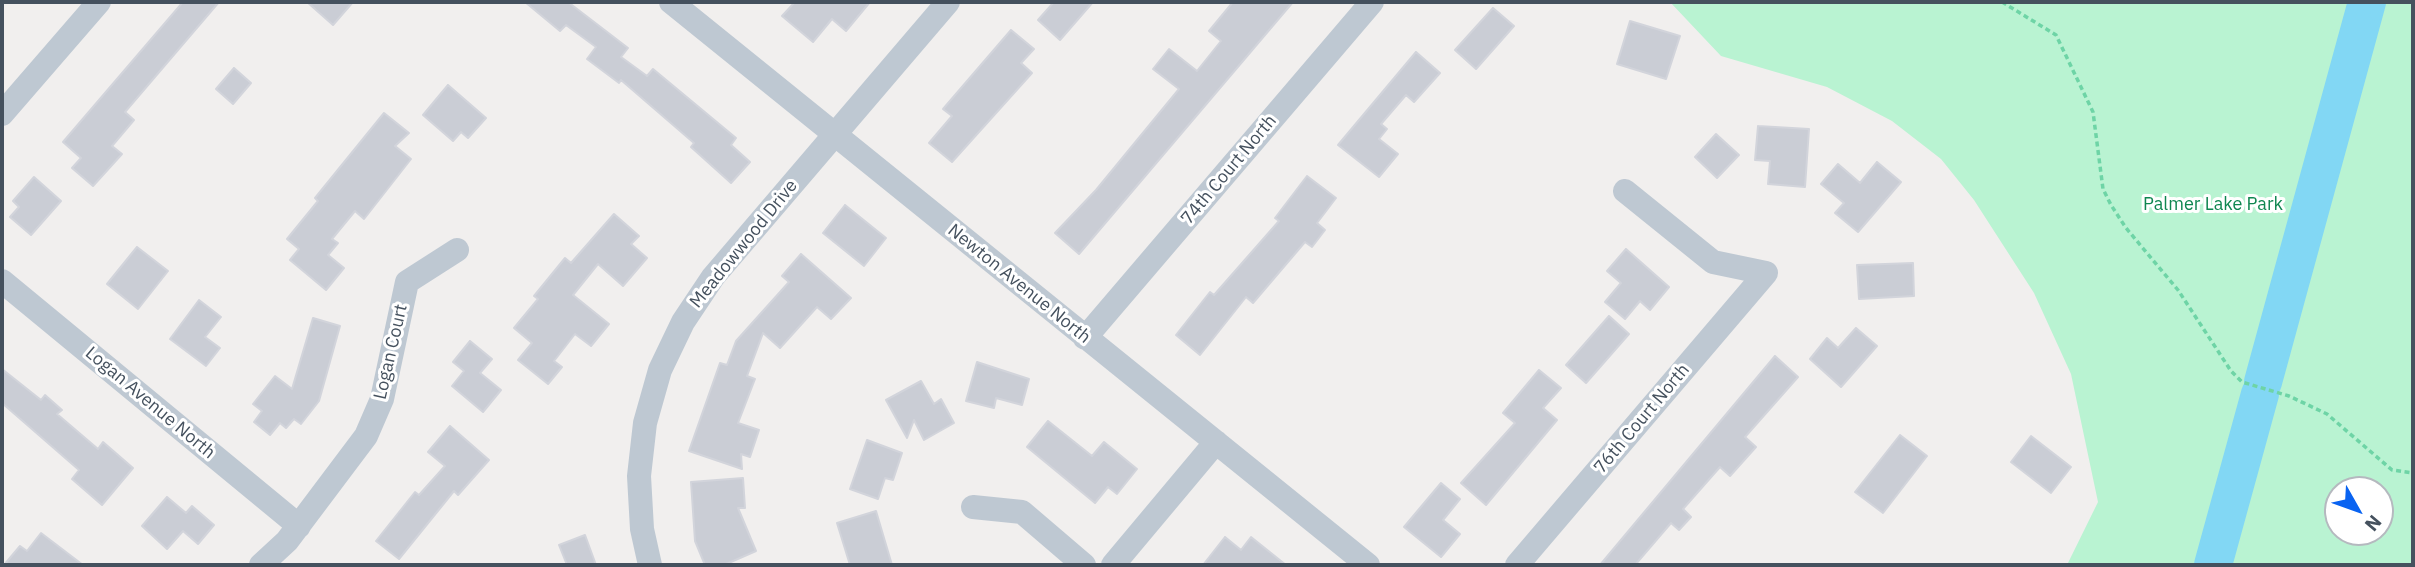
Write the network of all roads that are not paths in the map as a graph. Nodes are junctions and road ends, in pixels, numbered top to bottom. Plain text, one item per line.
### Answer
1 (99, 2) edge
2 (671, 2) edge
3 (948, 2) edge
4 (1372, 2) edge
5 (2, 114) edge
6 (834, 134) junction
7 (1625, 191) dead end
8 (457, 250) dead end
9 (2, 281) edge
10 (1086, 338) junction
11 (1216, 442) junction
12 (973, 507) dead end
13 (299, 526) junction
14 (261, 565) edge
15 (650, 565) edge
16 (1084, 565) edge
17 (1113, 565) edge
18 (1368, 565) edge
19 (1517, 565) edge

1 - 5 street
2 - 6 street, Newton Avenue North
3 - 6 street, Meadowwood Drive
4 - 10 street, 74th Court North
6 - 10 street, Newton Avenue North
6 - 15 street, Meadowwood Drive
7 - 19 street, 76th Court North
8 - 13 street, Logan Court
9 - 13 street, Logan Avenue North
10 - 11 street, Newton Avenue North
11 - 17 street
11 - 18 street, Newton Avenue North
12 - 16 street
13 - 14 street, Logan Court

